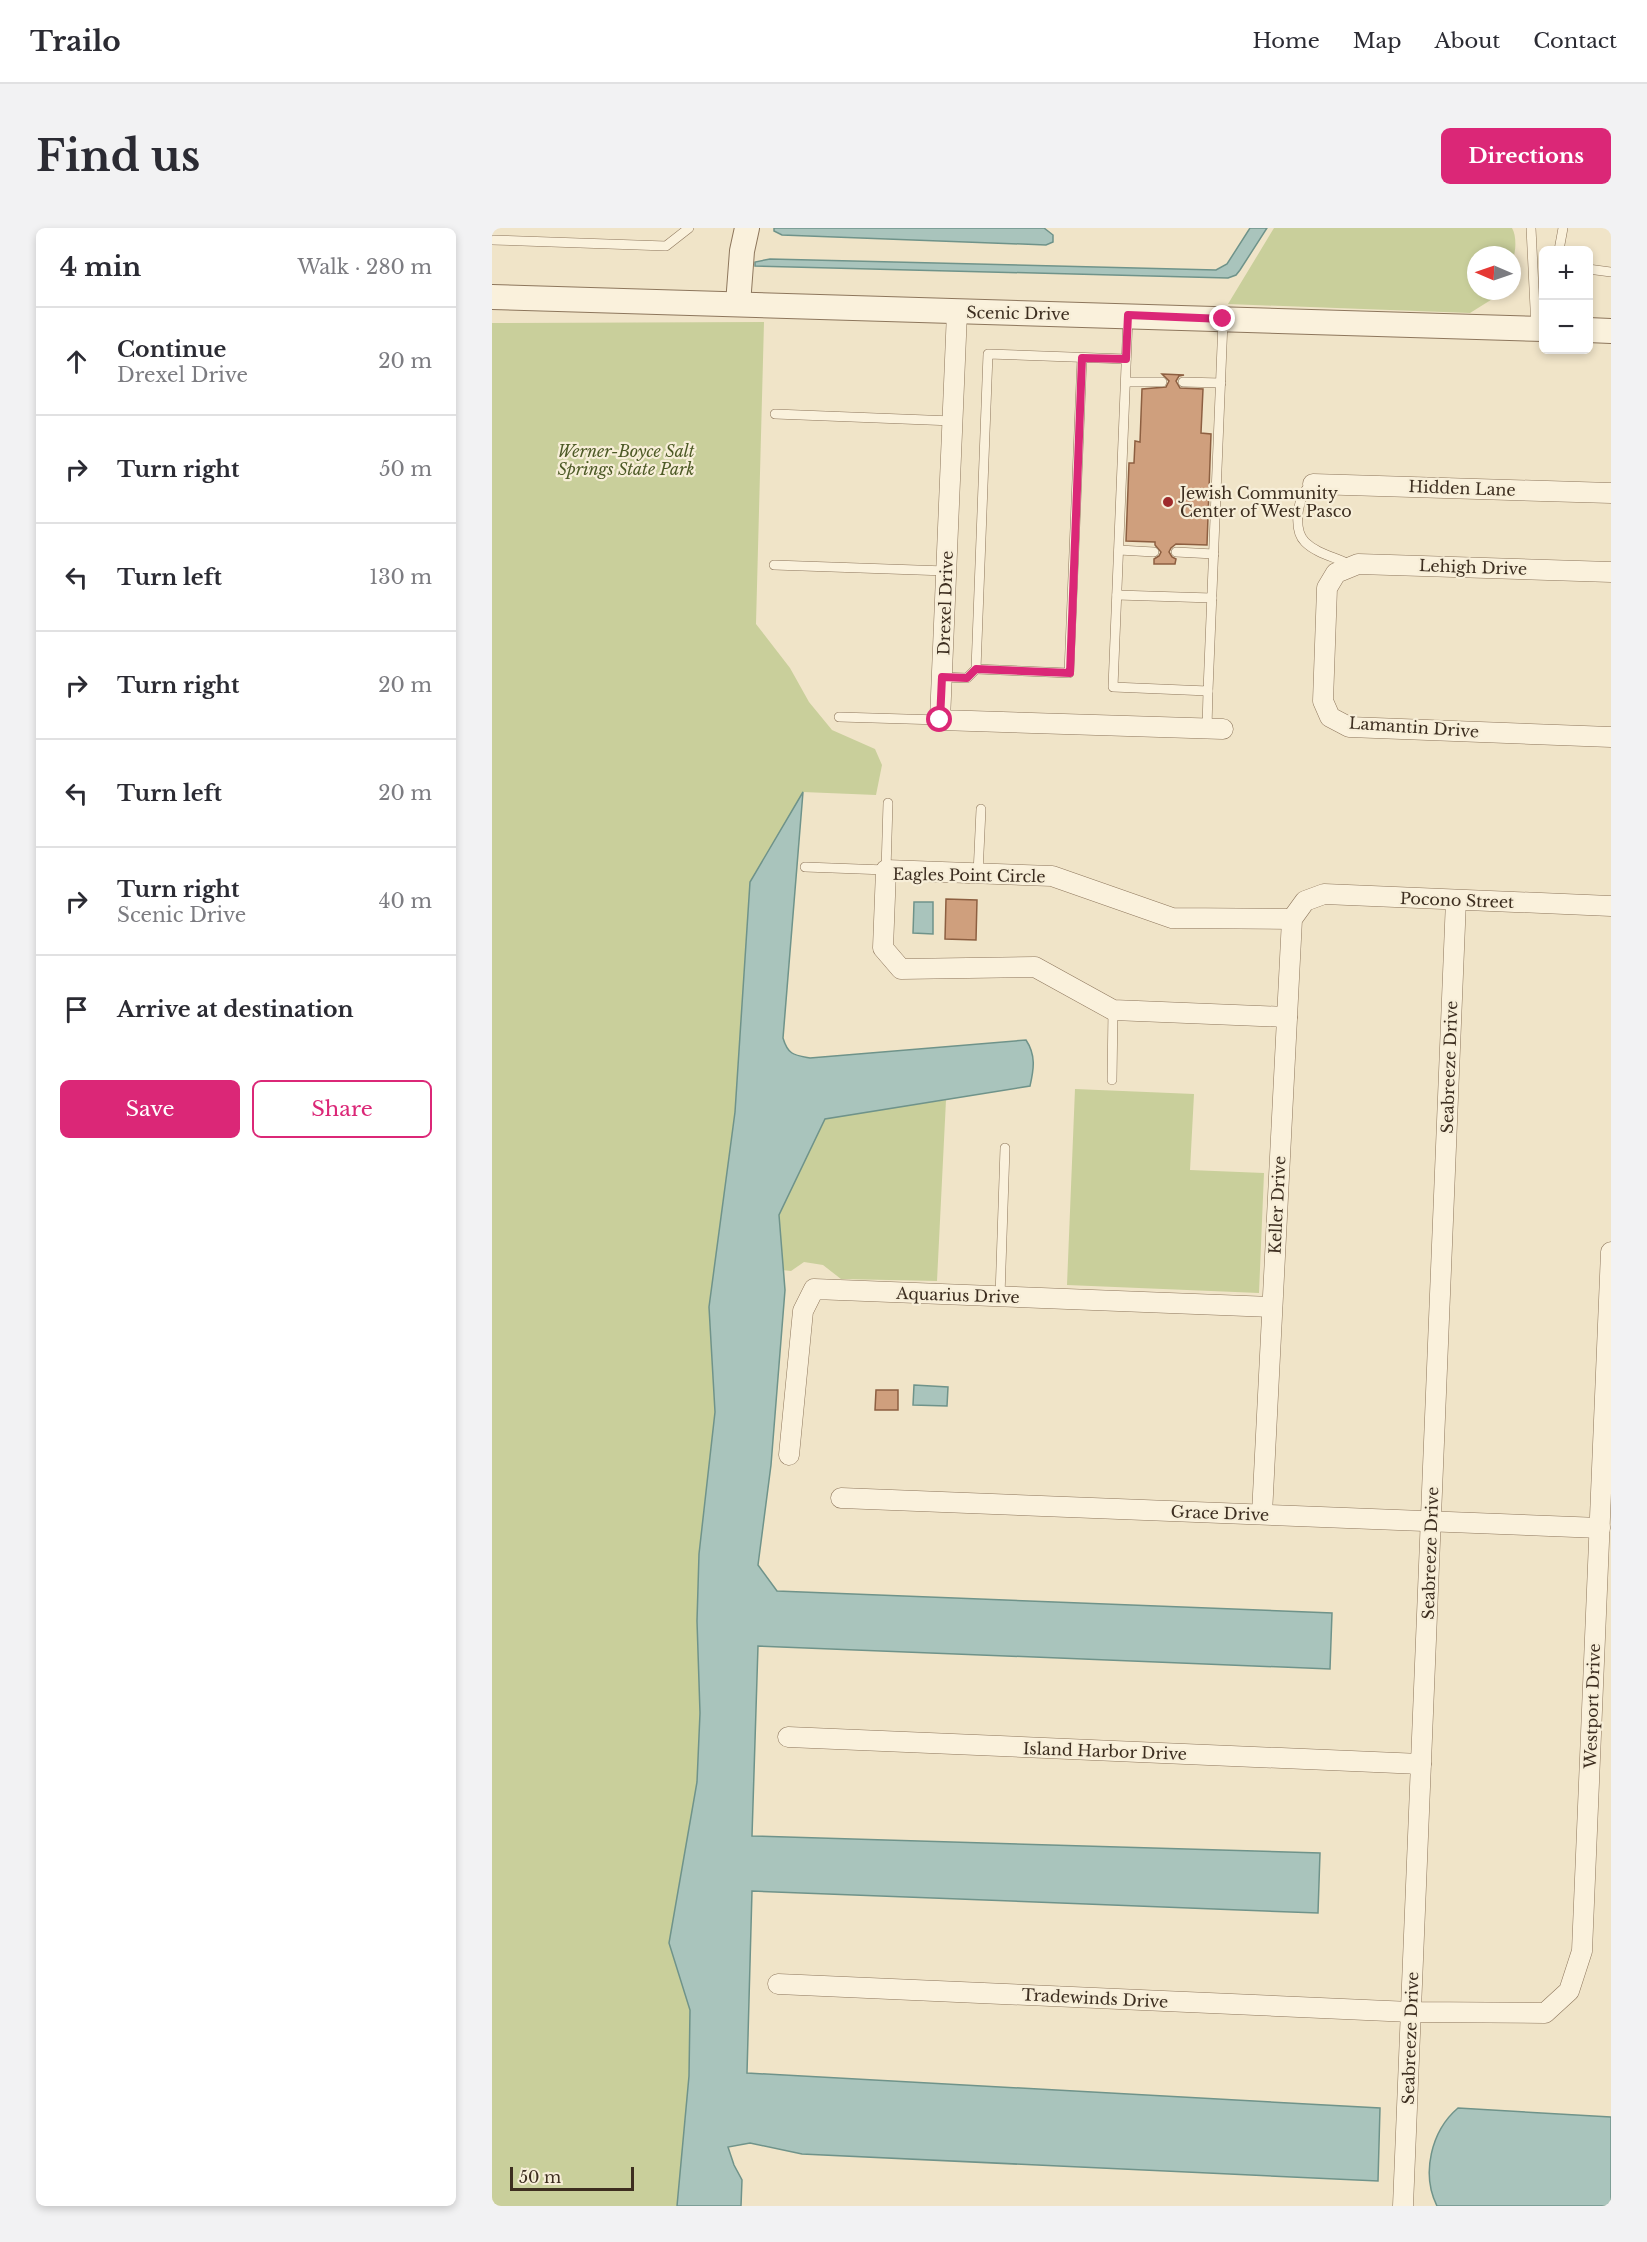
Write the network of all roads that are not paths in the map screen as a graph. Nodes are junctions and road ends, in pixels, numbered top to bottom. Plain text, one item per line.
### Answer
1 (689, 228) edge
2 (747, 228) edge
3 (1531, 228) edge
4 (1563, 228) edge
5 (492, 240) edge
6 (1560, 246) edge
7 (1593, 270) edge
8 (1611, 273) edge
9 (492, 297) edge
10 (738, 304) junction
11 (957, 312) junction
12 (1128, 315) junction
13 (1539, 317) edge
14 (1223, 319) junction
15 (1539, 328) edge
16 (1593, 330) edge
17 (1611, 331) edge
18 (1082, 358) junction
19 (1126, 359) junction
20 (1126, 382) junction
21 (1162, 382) dead end
22 (1184, 382) dead end
23 (1221, 383) junction
24 (775, 414) dead end
25 (953, 421) junction
26 (1313, 484) joint
27 (1611, 493) edge
28 (1119, 550) junction
29 (1155, 552) dead end
30 (1176, 552) dead end
31 (1214, 554) junction
32 (774, 565) dead end
33 (1344, 569) junction
34 (946, 572) junction
35 (1611, 572) edge
36 (1117, 595) junction
37 (1212, 598) junction
38 (976, 669) junction
39 (942, 677) junction
40 (1208, 691) junction
41 (839, 717) dead end
42 (940, 720) junction
43 (1215, 728) joint
44 (1611, 738) edge
45 (888, 803) dead end
46 (981, 808) dead end
47 (805, 867) dead end
48 (886, 870) junction
49 (978, 874) junction
50 (1456, 900) junction
51 (1611, 906) edge
52 (1292, 919) junction
53 (1113, 1010) junction
54 (1287, 1017) junction
55 (1112, 1080) dead end
56 (1005, 1148) dead end
57 (1611, 1252) edge
58 (1000, 1296) junction
59 (1272, 1307) junction
60 (789, 1455) dead end
61 (841, 1498) dead end
62 (1262, 1514) junction
63 (1431, 1521) junction
64 (1599, 1528) junction
65 (788, 1737) dead end
66 (1421, 1764) junction
67 (778, 1984) dead end
68 (1411, 2012) junction
69 (1403, 2206) edge

1 - 5 lane
2 - 10 street
3 - 13 lane
4 - 6 lane
7 - 8 lane
9 - 10 street, Scenic Drive
10 - 11 street, Scenic Drive
11 - 12 street, Scenic Drive
11 - 25 street, Drexel Drive
12 - 14 street, Scenic Drive
12 - 19 lane
14 - 15 street, Scenic Drive
14 - 23 lane
16 - 17 street
18 - 19 lane
18 - 38 lane
18 - 38 lane
19 - 20 lane
20 - 21 lane
20 - 28 lane
22 - 23 lane
23 - 31 lane
24 - 25 lane
25 - 34 street, Drexel Drive
26 - 27 street, Hidden Lane
26 - 33 lane
28 - 29 lane
28 - 36 lane
30 - 31 lane
31 - 37 lane
32 - 34 lane
33 - 35 street, Lehigh Drive
33 - 44 street, Lamantin Drive
34 - 39 street, Drexel Drive
36 - 37 lane
36 - 40 lane
37 - 40 lane
38 - 39 lane
39 - 42 street, Drexel Drive
40 - 43 lane
41 - 42 lane
42 - 43 street
45 - 48 lane
46 - 49 lane
47 - 48 lane
48 - 49 street, Eagles Point Circle
48 - 53 street, Eagles Point Circle
49 - 52 street, Eagles Point Circle
50 - 51 street, Pocono Street
50 - 52 street, Pocono Street
50 - 63 street, Seabreeze Drive
52 - 54 street, Keller Drive
53 - 54 street, Eagles Point Circle
53 - 55 lane
54 - 59 street, Keller Drive
56 - 58 lane
57 - 64 street, Westport Drive
58 - 59 street, Aquarius Drive
58 - 60 street, Aquarius Drive
59 - 62 street, Keller Drive
61 - 62 street, Grace Drive
62 - 63 street, Grace Drive
63 - 64 street, Grace Drive
63 - 66 street, Seabreeze Drive
64 - 68 street, Westport Drive
65 - 66 street, Island Harbor Drive
66 - 68 street, Seabreeze Drive
67 - 68 street, Tradewinds Drive
68 - 69 street, Seabreeze Drive

